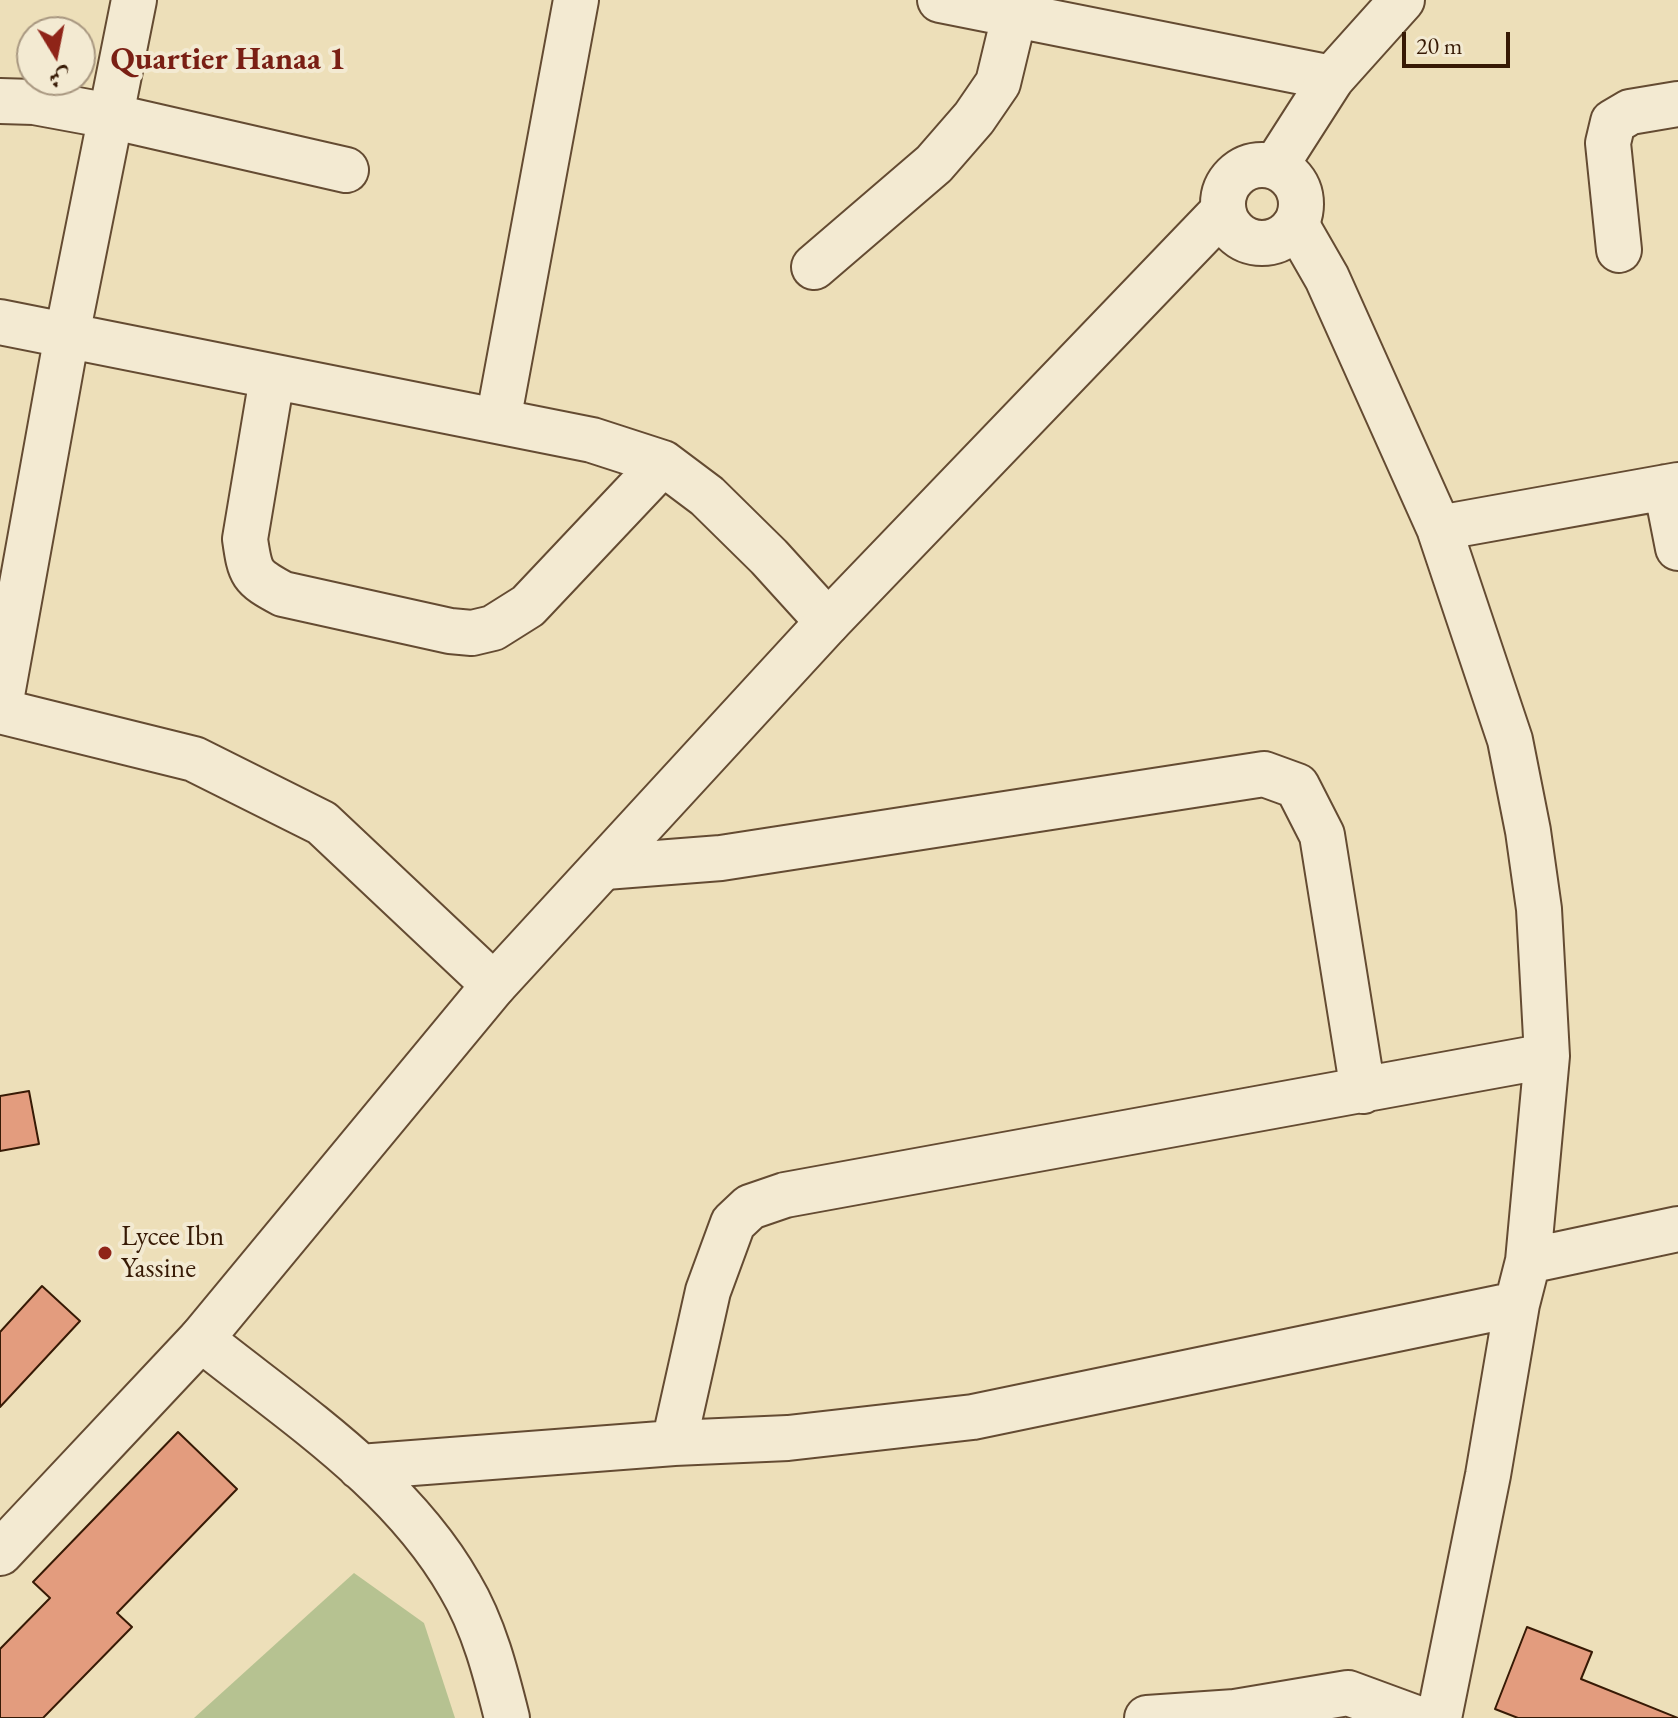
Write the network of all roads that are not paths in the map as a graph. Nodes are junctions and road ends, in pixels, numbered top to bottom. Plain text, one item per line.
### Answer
1 (134, 0) edge
2 (576, 0) edge
3 (940, 0) edge
4 (1402, 0) edge
5 (1016, 8) edge
6 (1332, 78) junction
7 (0, 101) edge
8 (1678, 104) edge
9 (110, 116) junction
10 (1275, 167) junction
11 (346, 170) dead end
12 (1223, 211) junction
13 (1296, 224) junction
14 (1619, 250) dead end
15 (814, 267) dead end
16 (0, 322) edge
17 (67, 335) junction
18 (272, 378) junction
19 (498, 421) junction
20 (663, 463) junction
21 (1672, 486) edge
22 (1439, 528) junction
23 (1678, 548) edge
24 (828, 622) junction
25 (0, 708) edge
26 (605, 867) junction
27 (494, 985) junction
28 (1547, 1056) junction
29 (1363, 1091) junction
30 (1678, 1229) edge
31 (1528, 1261) junction
32 (1517, 1304) junction
33 (201, 1339) junction
34 (674, 1443) junction
35 (360, 1467) junction
36 (0, 1553) edge
37 (507, 1718) edge
38 (1147, 1718) edge
39 (1416, 1718) edge
40 (1439, 1718) edge

1 - 9 street
2 - 19 street
3 - 5 street
4 - 6 street
5 - 6 street
5 - 15 street
6 - 10 street
7 - 9 street
8 - 14 street
9 - 11 street
9 - 17 street
10 - 12 street
10 - 13 street
12 - 13 street
12 - 24 street
13 - 22 street
16 - 17 street
17 - 18 street
17 - 25 street
18 - 19 street
18 - 20 street
19 - 20 street
20 - 24 street
21 - 22 street
21 - 23 street
22 - 28 street
24 - 26 street
25 - 27 street
26 - 27 street
26 - 29 street
27 - 33 street
28 - 29 street
28 - 31 street
29 - 34 street
30 - 31 street
31 - 32 street
32 - 34 street
32 - 40 street
33 - 35 street
33 - 36 street
34 - 35 street
35 - 37 street
38 - 39 street

